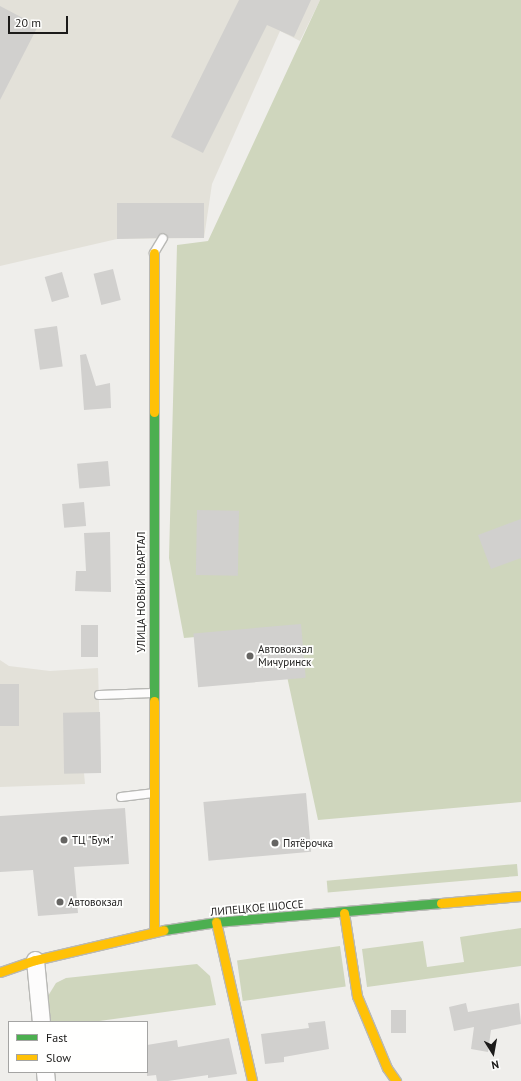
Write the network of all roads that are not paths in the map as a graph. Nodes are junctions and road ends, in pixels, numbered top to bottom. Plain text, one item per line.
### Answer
1 (163, 238) dead end
2 (154, 253) joint
3 (154, 693) junction
4 (99, 695) dead end
5 (154, 793) junction
6 (121, 797) dead end
7 (521, 896) edge
8 (344, 912) junction
9 (216, 922) junction
10 (154, 931) junction
11 (35, 960) junction
12 (0, 972) edge
13 (41, 1021) edge
14 (252, 1081) edge
15 (396, 1081) edge

1 - 2 lane
2 - 3 street, УЛИЦА НОВЫЙ КВАРТАЛ
3 - 4 lane
3 - 5 street, УЛИЦА НОВЫЙ КВАРТАЛ
5 - 6 lane
5 - 10 street, УЛИЦА НОВЫЙ КВАРТАЛ
7 - 8 street, ЛИПЕЦКОЕ ШОССЕ
8 - 9 street, ЛИПЕЦКОЕ ШОССЕ
8 - 15 street
9 - 10 street, ЛИПЕЦКОЕ ШОССЕ
9 - 14 street
10 - 11 street, ЛИПЕЦКОЕ ШОССЕ
11 - 12 street, ЛИПЕЦКОЕ ШОССЕ
11 - 13 street

